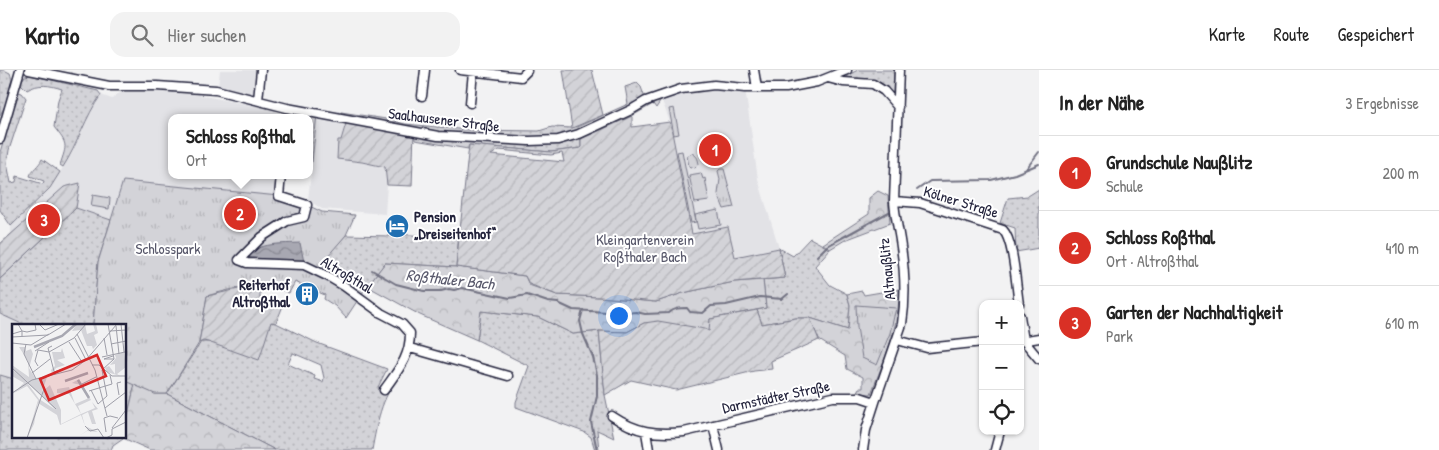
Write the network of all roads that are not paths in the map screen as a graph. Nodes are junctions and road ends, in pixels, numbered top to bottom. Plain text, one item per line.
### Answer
1 (20, 70) edge
2 (29, 70) edge
3 (261, 70) edge
4 (425, 70) edge
5 (460, 70) edge
6 (754, 70) edge
7 (847, 70) edge
8 (899, 70) edge
9 (474, 72) junction
10 (527, 72) dead end
11 (828, 74) edge
12 (757, 88) junction
13 (422, 96) dead end
14 (258, 100) junction
15 (470, 102) dead end
16 (898, 107) junction
17 (287, 108) junction
18 (286, 114) edge
19 (0, 138) edge
20 (281, 179) edge
21 (894, 201) junction
22 (1017, 300) edge
23 (1039, 338) edge
24 (897, 340) junction
25 (1024, 341) edge
26 (979, 342) edge
27 (1024, 343) edge
28 (410, 348) junction
29 (1039, 359) edge
30 (508, 376) dead end
31 (384, 390) dead end
32 (875, 402) junction
33 (612, 416) dead end
34 (713, 425) junction
35 (646, 432) junction
36 (999, 435) edge
37 (649, 450) edge
38 (719, 450) edge
39 (863, 450) edge
40 (995, 450) edge

1 - 19 street
2 - 14 street, Saalhausener Straße
3 - 14 street
4 - 13 street
5 - 9 street
6 - 12 street
7 - 11 street, Saalhausener Straße
8 - 16 street, Altnaußlitz
9 - 10 street
9 - 15 street
11 - 12 street, Saalhausener Straße
11 - 16 street
12 - 17 street, Saalhausener Straße
14 - 17 street, Saalhausener Straße
16 - 21 street, Altnaußlitz
17 - 18 street
20 - 28 street, Altroßthal
21 - 22 street, Kölner Straße
21 - 24 street, Altnaußlitz
23 - 25 street
24 - 26 street
24 - 32 street, Altnaußlitz
27 - 29 street
28 - 30 street
28 - 31 street
32 - 34 street, Darmstädter Straße
32 - 39 street, Altnaußlitz
33 - 35 street, Darmstädter Straße
34 - 35 street, Darmstädter Straße
34 - 38 street, Darmstädter Straße
35 - 37 street
36 - 40 street

